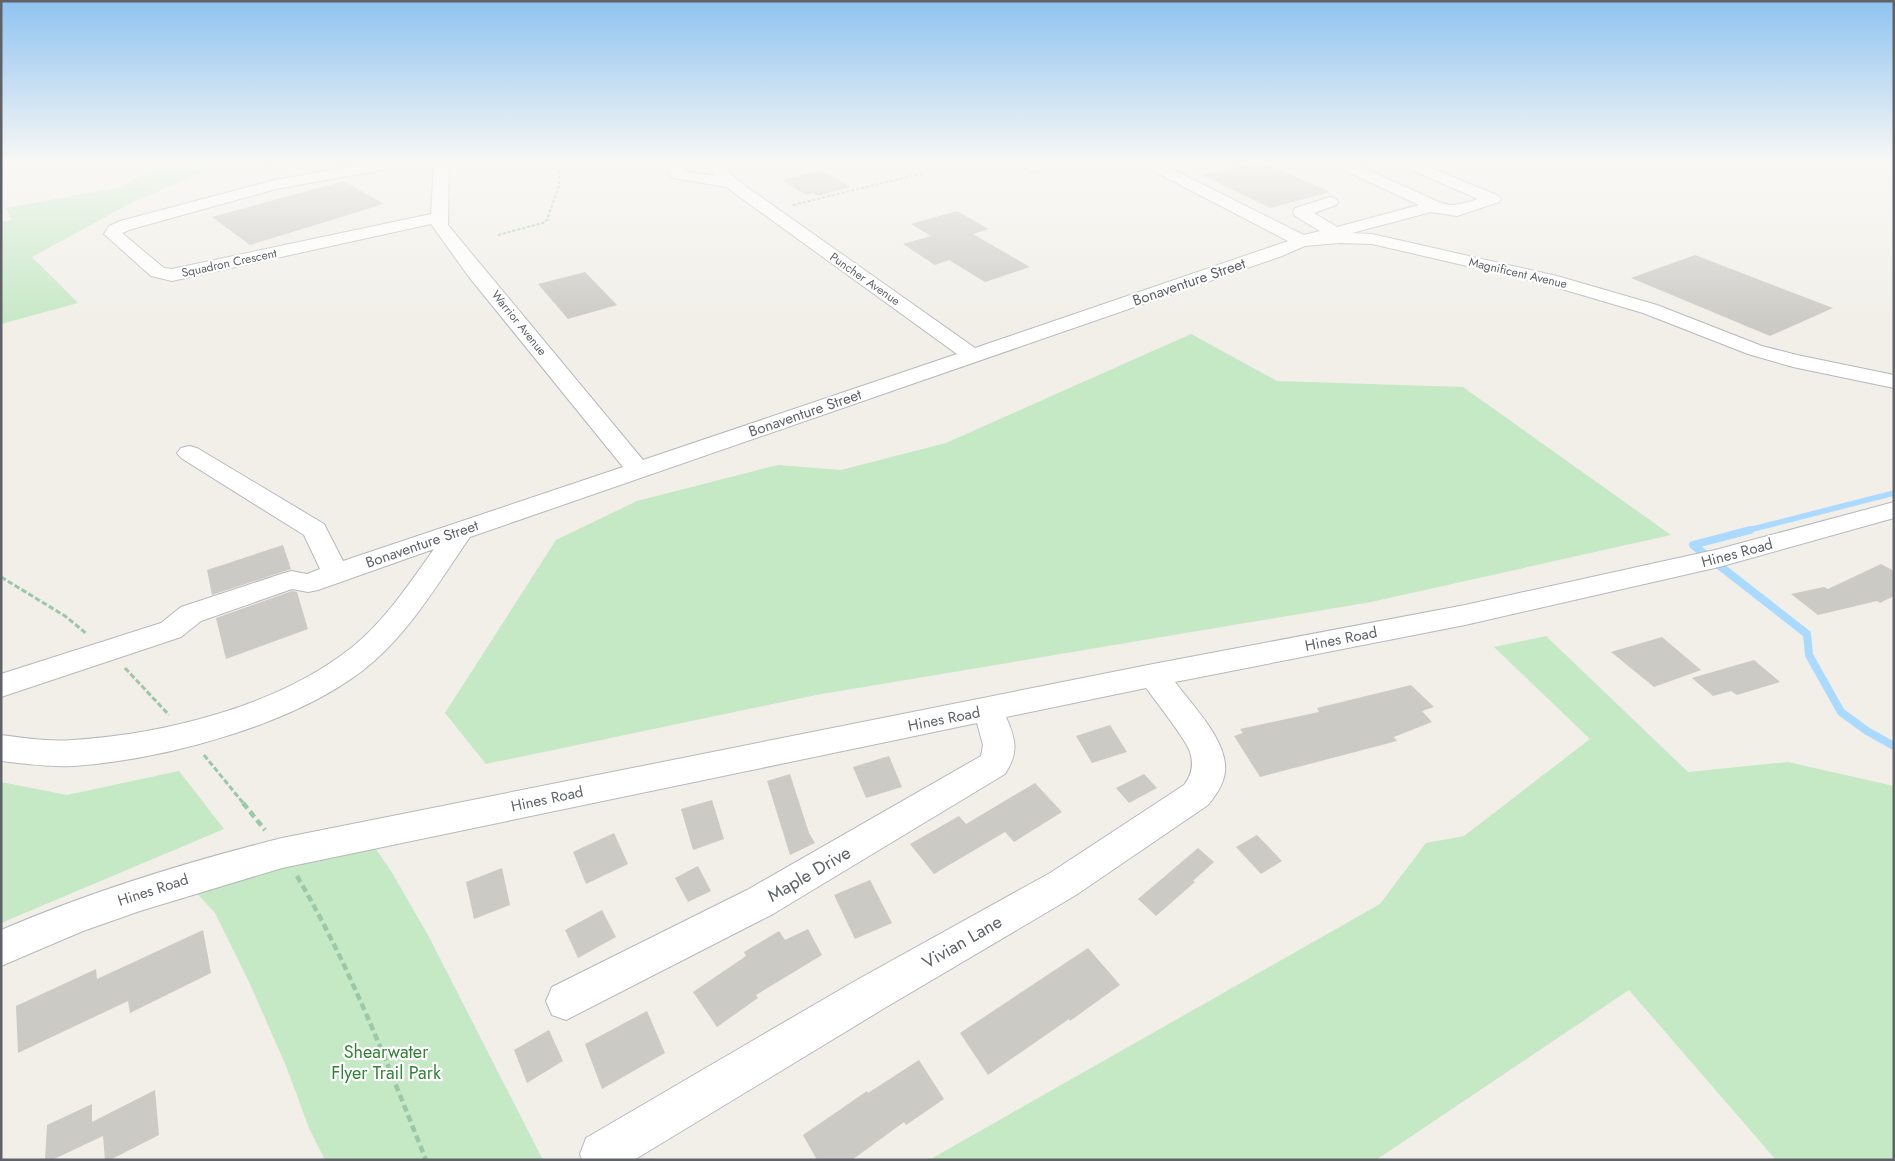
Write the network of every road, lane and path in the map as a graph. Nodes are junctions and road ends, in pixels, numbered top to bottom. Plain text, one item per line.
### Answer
1 (154, 217) edge
2 (439, 217) joint
3 (547, 217) edge
4 (778, 217) edge
5 (1256, 217) edge
6 (1310, 217) edge
7 (1392, 217) edge
8 (1334, 232) junction
9 (498, 235) dead end
10 (1302, 241) junction
11 (973, 356) junction
12 (1894, 382) edge
13 (189, 453) dead end
14 (638, 470) junction
15 (1894, 510) edge
16 (461, 531) junction
17 (336, 574) junction
18 (1, 577) edge
19 (108, 650) junction
20 (1154, 675) junction
21 (1, 686) edge
22 (988, 710) junction
23 (186, 734) junction
24 (1, 748) edge
25 (282, 854) junction
26 (1, 948) edge
27 (566, 1000) dead end
28 (602, 1154) dead end
29 (426, 1160) edge

1 - 2 street, Squadron Crescent
2 - 14 street, Warrior Avenue
3 - 9 path
4 - 11 street, Puncher Avenue
5 - 10 street
6 - 8 street
7 - 8 street
8 - 10 street
10 - 11 street, Bonaventure Street
10 - 12 street, Magnificent Avenue
11 - 14 street, Bonaventure Street
13 - 17 street
14 - 16 street, Bonaventure Street
15 - 20 street, Hines Road
16 - 17 street, Bonaventure Street
16 - 23 street
17 - 19 street, Bonaventure Street
18 - 19 path
19 - 21 street, Bonaventure Street
19 - 23 path
20 - 22 street, Hines Road
20 - 28 street, Vivian Lane
22 - 25 street, Hines Road
22 - 27 street, Maple Drive
23 - 24 street
23 - 25 path
25 - 26 street, Hines Road
25 - 29 path

